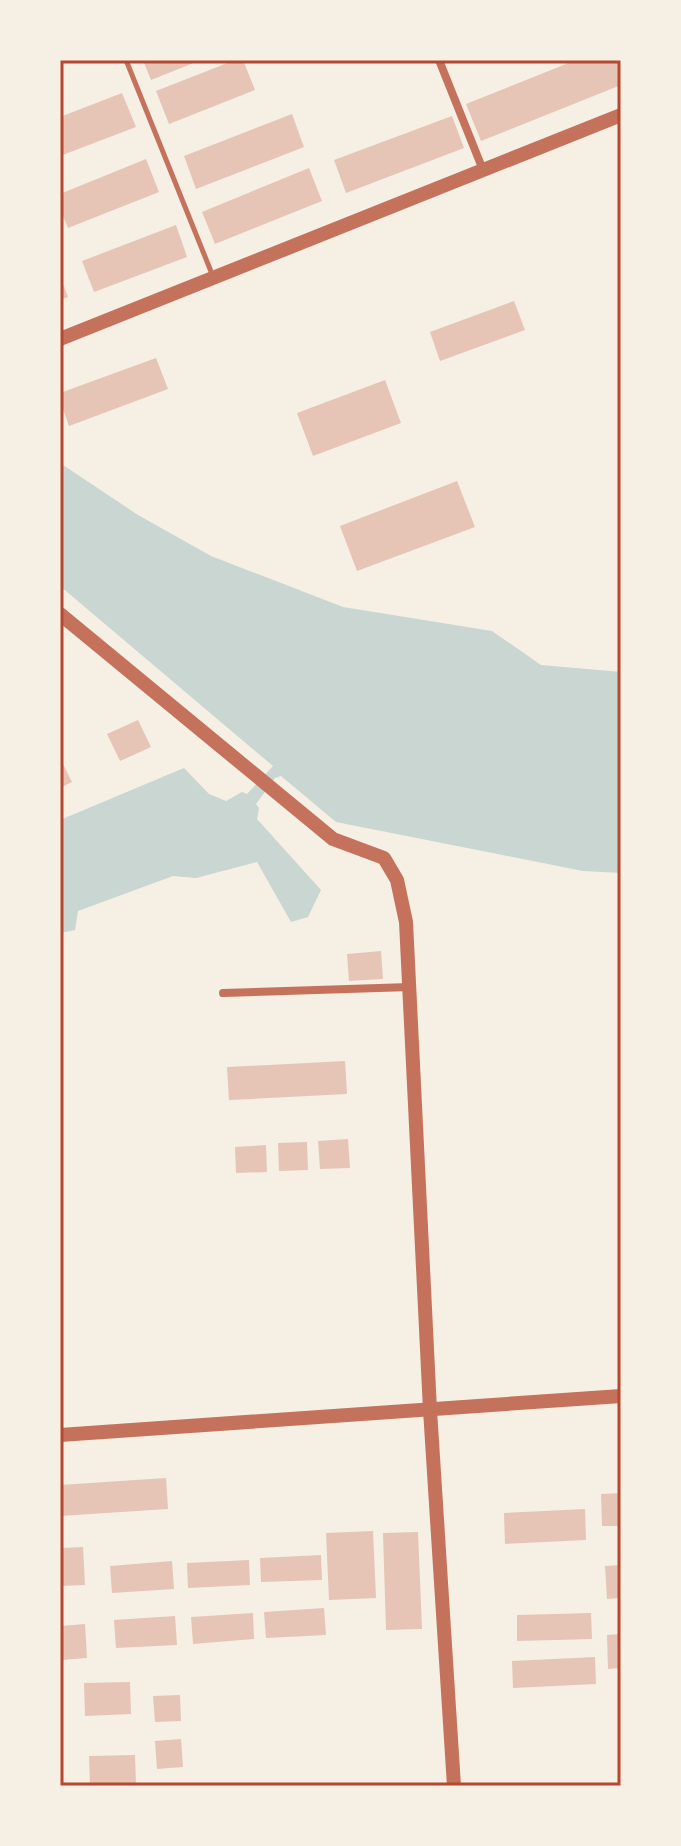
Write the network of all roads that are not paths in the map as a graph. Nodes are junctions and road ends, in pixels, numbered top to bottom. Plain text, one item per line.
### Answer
1 (126, 60) edge
2 (439, 60) edge
3 (621, 115) edge
4 (483, 170) junction
5 (213, 278) junction
6 (60, 339) edge
7 (60, 614) edge
8 (410, 987) junction
9 (223, 993) dead end
10 (621, 1396) edge
11 (430, 1410) junction
12 (60, 1435) edge
13 (454, 1786) edge

1 - 5 lane
2 - 4 street
3 - 4 street
4 - 5 street
5 - 6 street
7 - 8 street
8 - 9 street
8 - 11 street
10 - 11 street
11 - 12 street
11 - 13 street

